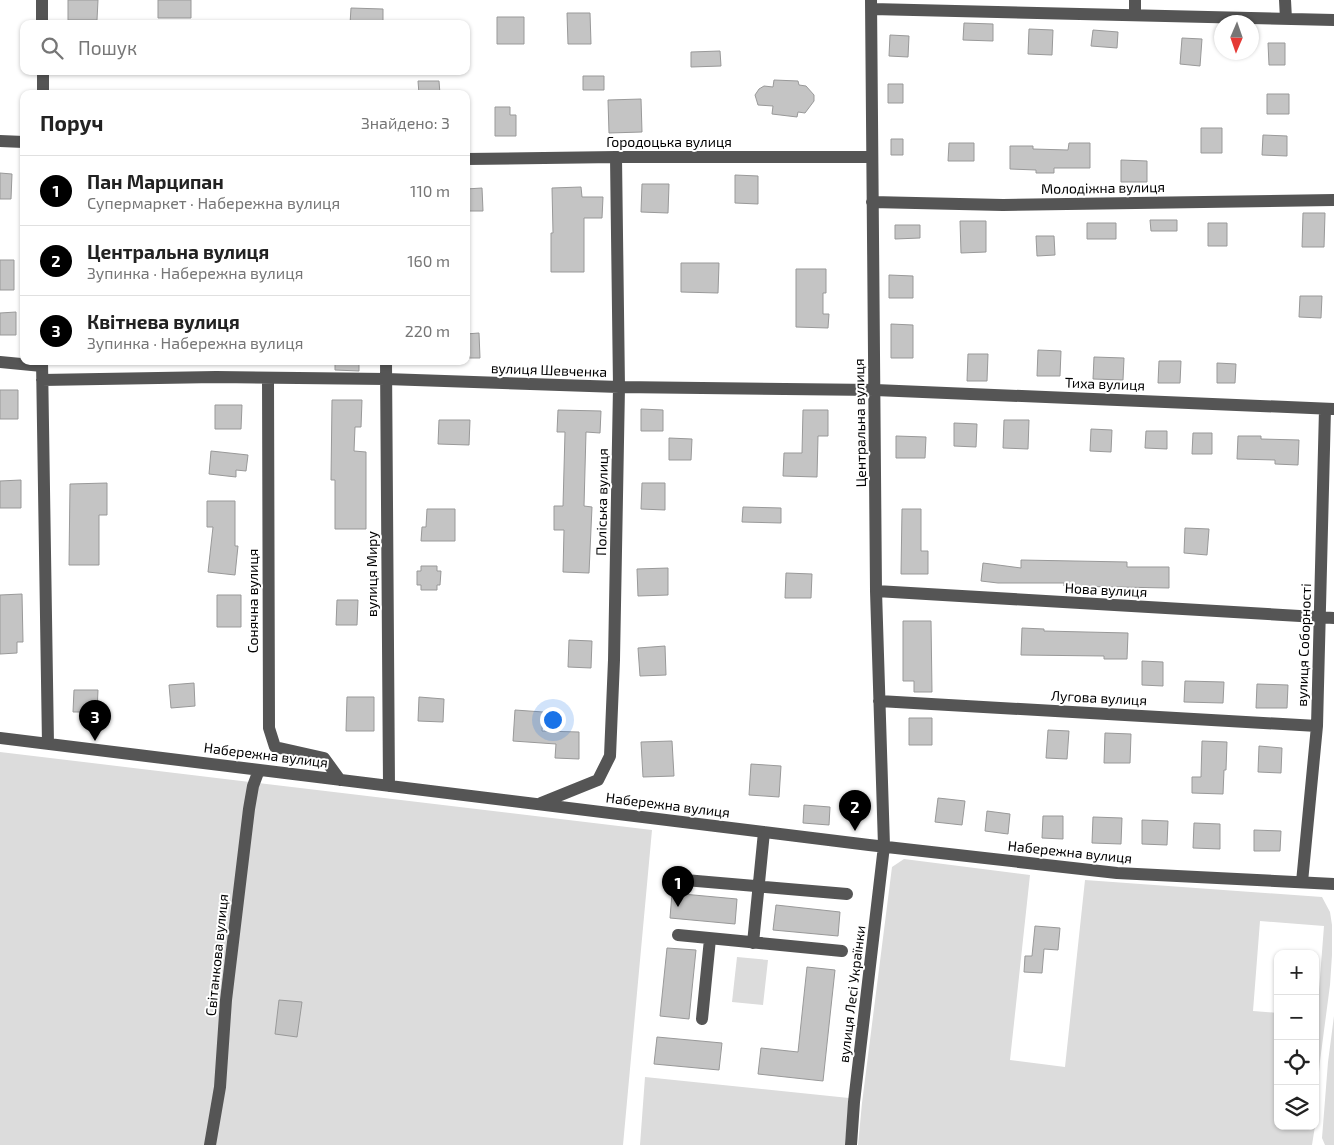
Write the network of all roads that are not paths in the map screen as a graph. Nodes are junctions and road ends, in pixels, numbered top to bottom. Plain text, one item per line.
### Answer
1 (42, 0) edge
2 (1135, 0) edge
3 (1286, 0) edge
4 (871, 5) edge
5 (1135, 15) junction
6 (1286, 19) junction
7 (42, 20) edge
8 (1334, 20) edge
9 (43, 75) edge
10 (43, 90) edge
11 (0, 141) edge
12 (20, 142) edge
13 (616, 157) junction
14 (872, 157) junction
15 (470, 159) edge
16 (1334, 200) edge
17 (872, 202) junction
18 (0, 362) edge
19 (20, 363) edge
20 (42, 365) edge
21 (386, 365) edge
22 (268, 378) junction
23 (386, 379) junction
24 (42, 380) junction
25 (619, 388) junction
26 (875, 390) junction
27 (1330, 409) edge
28 (876, 592) junction
29 (1320, 617) junction
30 (1334, 618) edge
31 (879, 701) junction
32 (1317, 726) junction
33 (0, 738) edge
34 (48, 744) junction
35 (259, 770) junction
36 (340, 780) junction
37 (389, 786) junction
38 (539, 804) junction
39 (764, 832) junction
40 (884, 846) junction
41 (685, 880) dead end
42 (1302, 882) junction
43 (1334, 884) edge
44 (759, 886) junction
45 (847, 894) dead end
46 (678, 935) dead end
47 (710, 939) junction
48 (753, 943) junction
49 (842, 951) dead end
50 (702, 1019) dead end
51 (210, 1145) edge
52 (851, 1145) edge

1 - 7 street
2 - 5 street
3 - 6 street
4 - 5 street
4 - 14 street, Центральна вулиця
5 - 6 street
6 - 8 street
9 - 10 street
11 - 12 street
13 - 14 street, Городоцька вулиця
13 - 15 street, Городоцька вулиця
13 - 25 street, Поліська вулиця
14 - 17 street, Центральна вулиця
16 - 17 street, Молодіжна вулиця
17 - 26 street, Центральна вулиця
18 - 19 street
20 - 24 street
21 - 23 street, вулиця Миру
22 - 23 street, вулиця Шевченка
22 - 24 street, вулиця Шевченка
22 - 36 street, Сонячна вулиця
23 - 25 street, вулиця Шевченка
23 - 37 street, вулиця Миру
24 - 34 street
25 - 26 street, вулиця Шевченка
25 - 38 street, Поліська вулиця
26 - 27 street, Тиха вулиця
26 - 28 street, Центральна вулиця
27 - 29 street, вулиця Соборності
28 - 29 street, Нова вулиця
28 - 31 street, Центральна вулиця
29 - 30 street, Нова вулиця
29 - 32 street, вулиця Соборності
31 - 32 street, Лугова вулиця
31 - 40 street, Центральна вулиця
32 - 42 street, вулиця Соборності
33 - 34 street, Набережна вулиця
34 - 35 street, Набережна вулиця
35 - 36 street, Набережна вулиця
35 - 51 street, Світанкова вулиця
36 - 37 street, Набережна вулиця
37 - 38 street, Набережна вулиця
38 - 39 street, Набережна вулиця
39 - 40 street, Набережна вулиця
39 - 44 street
40 - 42 street, Набережна вулиця
40 - 52 street, вулиця Лесі Українки
41 - 44 street
42 - 43 street, Набережна вулиця
44 - 45 street
44 - 48 street
46 - 47 street
47 - 48 street
47 - 50 street
48 - 49 street

